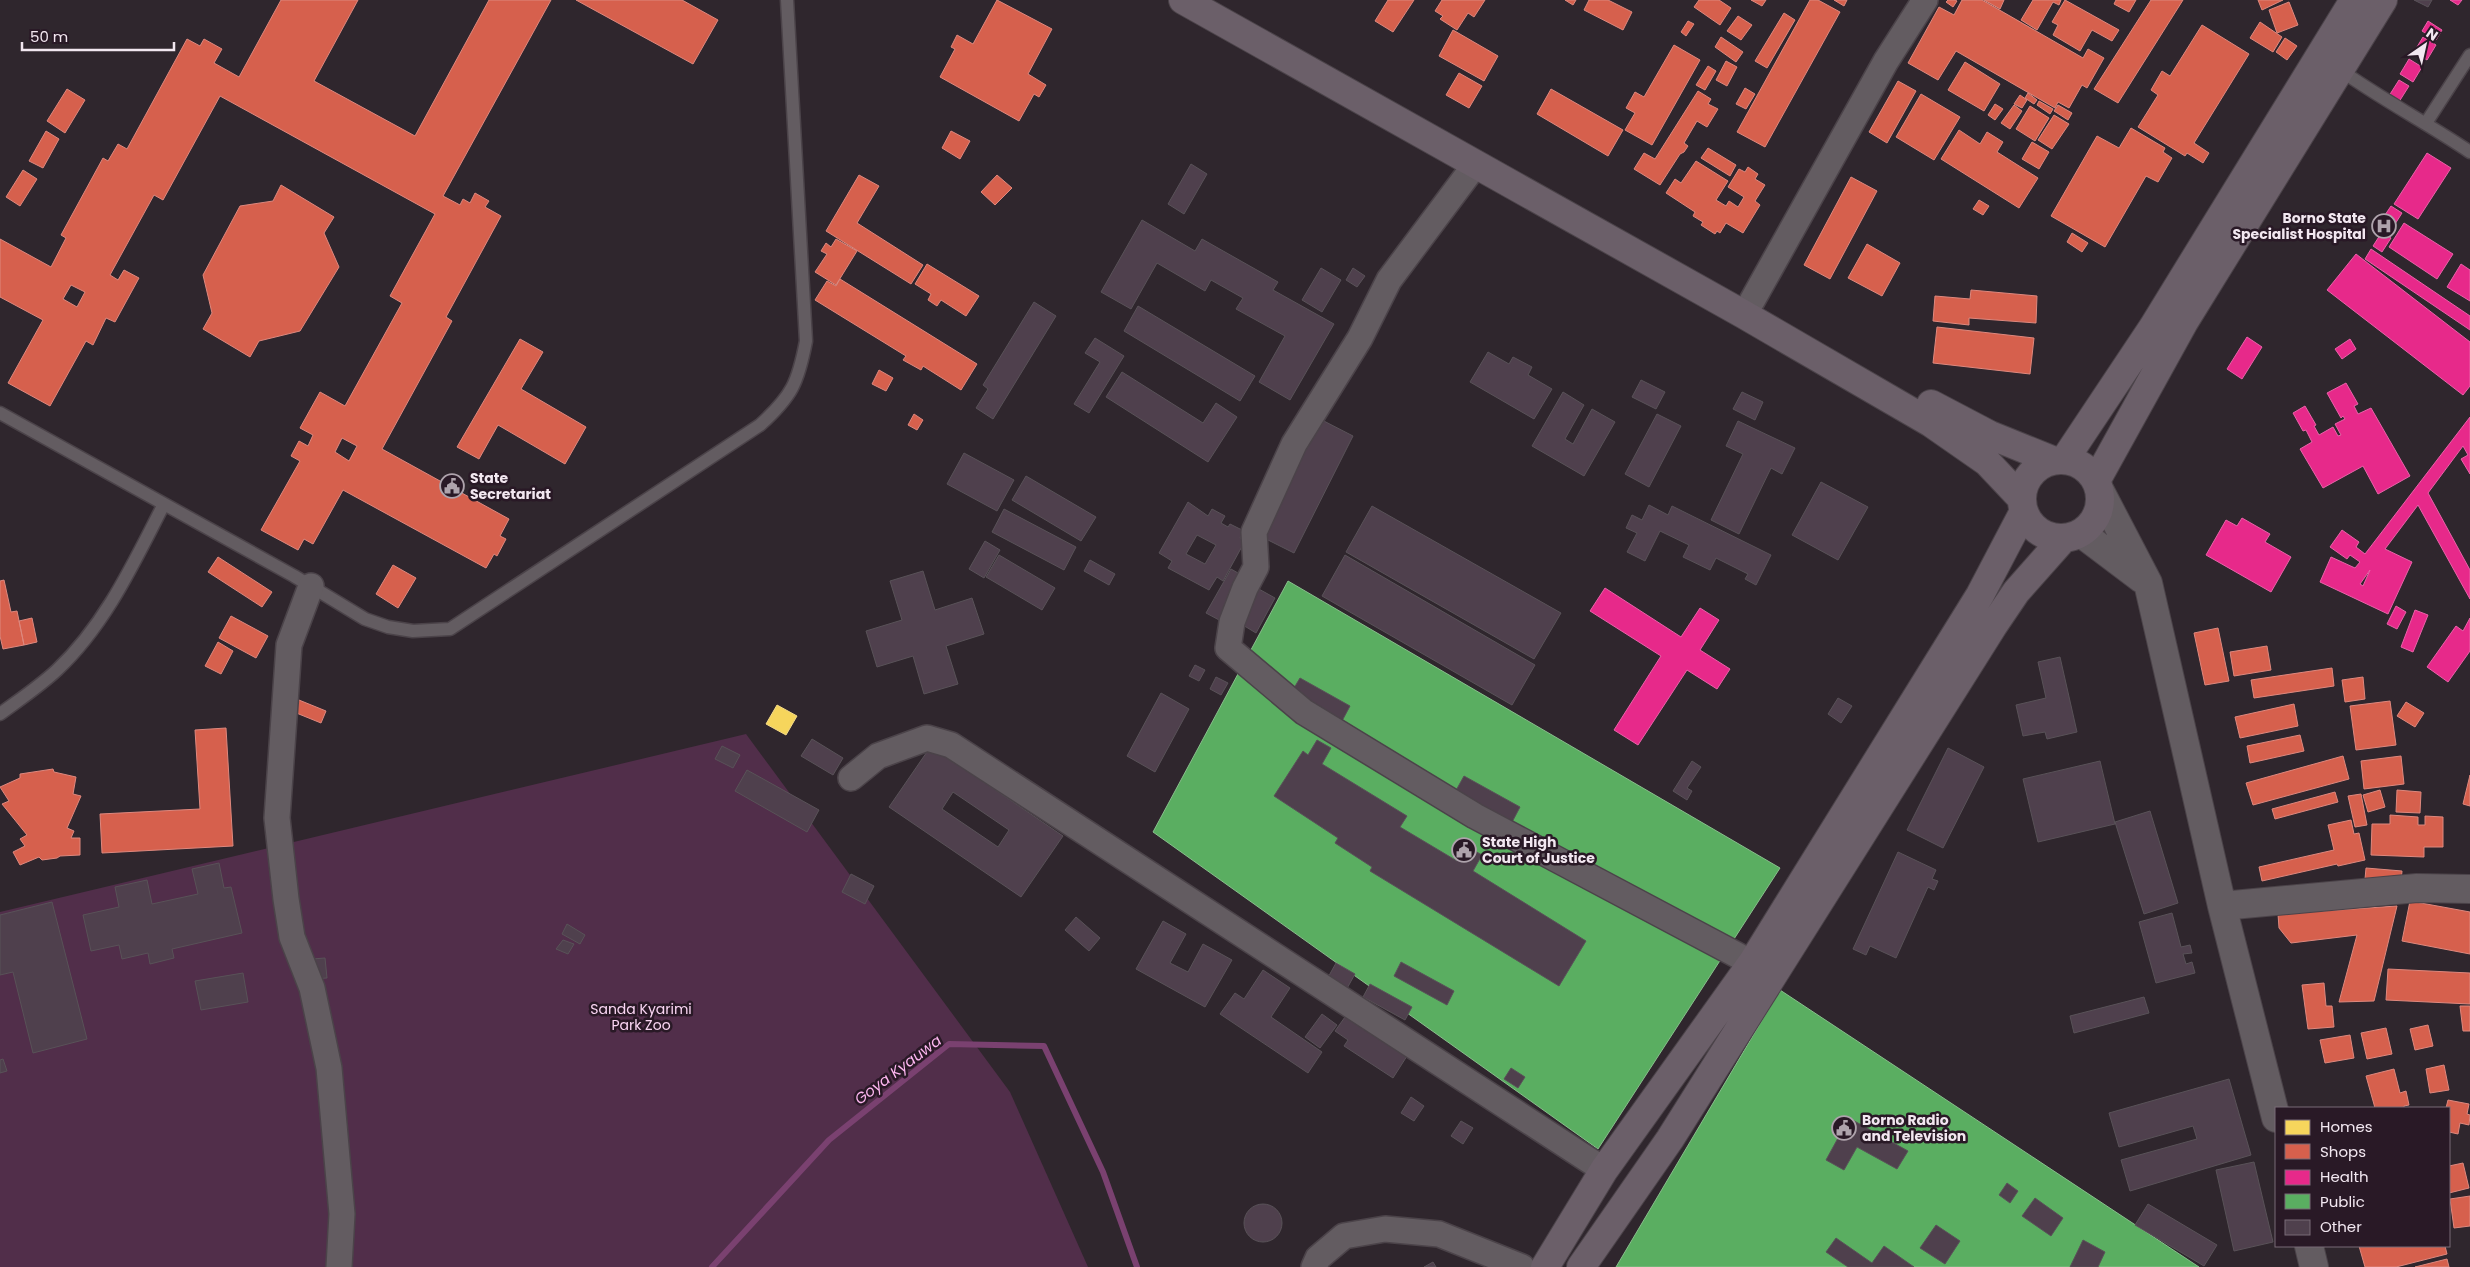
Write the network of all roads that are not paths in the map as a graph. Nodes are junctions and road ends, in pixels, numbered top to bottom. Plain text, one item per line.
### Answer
1 (788, 0) edge
2 (1183, 0) edge
3 (1218, 0) edge
4 (1925, 0) edge
5 (2383, 0) edge
6 (2351, 2) edge
7 (2470, 55) edge
8 (2339, 69) junction
9 (2426, 123) junction
10 (2470, 152) edge
11 (1475, 165) junction
12 (1752, 301) junction
13 (0, 413) edge
14 (2059, 460) junction
15 (2098, 485) junction
16 (164, 504) junction
17 (2022, 506) junction
18 (2072, 536) junction
19 (2148, 583) junction
20 (311, 586) junction
21 (0, 714) edge
22 (851, 778) dead end
23 (2470, 888) edge
24 (2222, 906) junction
25 (1752, 963) junction
26 (2275, 1114) edge
27 (1604, 1170) junction
28 (2309, 1247) edge
29 (338, 1267) edge
30 (1314, 1267) edge
31 (1522, 1267) edge
32 (1545, 1267) edge
33 (1581, 1267) edge
34 (2314, 1267) edge

1 - 20 lane
2 - 11 main road
3 - 12 main road
4 - 12 street
5 - 8 main road
6 - 14 main road
7 - 9 lane
8 - 9 lane
8 - 15 main road
9 - 10 lane
11 - 17 main road
11 - 25 street
12 - 14 main road
13 - 16 lane
14 - 15 main road
14 - 17 main road
15 - 18 main road
15 - 19 main road
16 - 20 lane
16 - 21 lane
17 - 18 main road
17 - 25 main road
18 - 19 main road
18 - 33 main road
19 - 24 main road
20 - 29 street
22 - 27 street
23 - 24 main road
24 - 26 main road
25 - 27 main road
27 - 32 main road
28 - 34 main road
30 - 31 street

